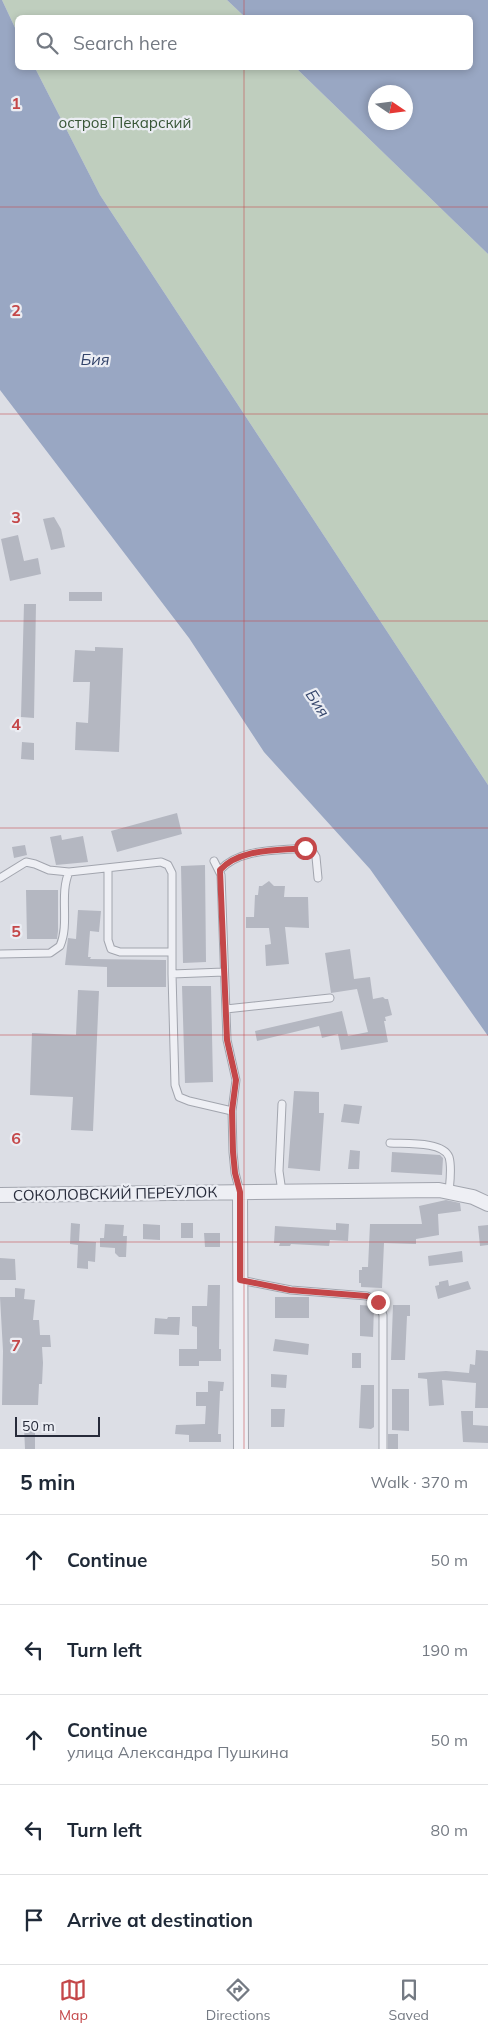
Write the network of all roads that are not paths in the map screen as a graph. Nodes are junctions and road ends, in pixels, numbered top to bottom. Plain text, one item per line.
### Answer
1 (214, 860) dead end
2 (108, 868) junction
3 (220, 870) junction
4 (68, 872) junction
5 (0, 878) edge
6 (318, 878) dead end
7 (172, 952) junction
8 (0, 954) edge
9 (224, 972) junction
10 (172, 974) junction
11 (330, 998) dead end
12 (226, 1009) junction
13 (282, 1104) dead end
14 (232, 1111) junction
15 (390, 1143) dead end
16 (444, 1191) junction
17 (240, 1192) junction
18 (282, 1192) junction
19 (0, 1195) edge
20 (488, 1204) edge
21 (240, 1280) junction
22 (241, 1449) edge
23 (383, 1449) edge

1 - 3 lane
2 - 4 lane
2 - 7 lane
2 - 7 lane
3 - 6 lane
3 - 9 lane
4 - 5 lane
4 - 8 lane
7 - 10 lane
9 - 10 lane
9 - 12 lane
10 - 14 lane
11 - 12 lane
12 - 14 lane
13 - 18 lane
14 - 17 lane
15 - 16 lane
16 - 18 street, СОКОЛОВСКИЙ ПЕРЕУЛОК
16 - 20 street, СОКОЛОВСКИЙ ПЕРЕУЛОК
17 - 18 street, СОКОЛОВСКИЙ ПЕРЕУЛОК
17 - 19 street, СОКОЛОВСКИЙ ПЕРЕУЛОК
17 - 21 street
21 - 22 street
21 - 23 lane

